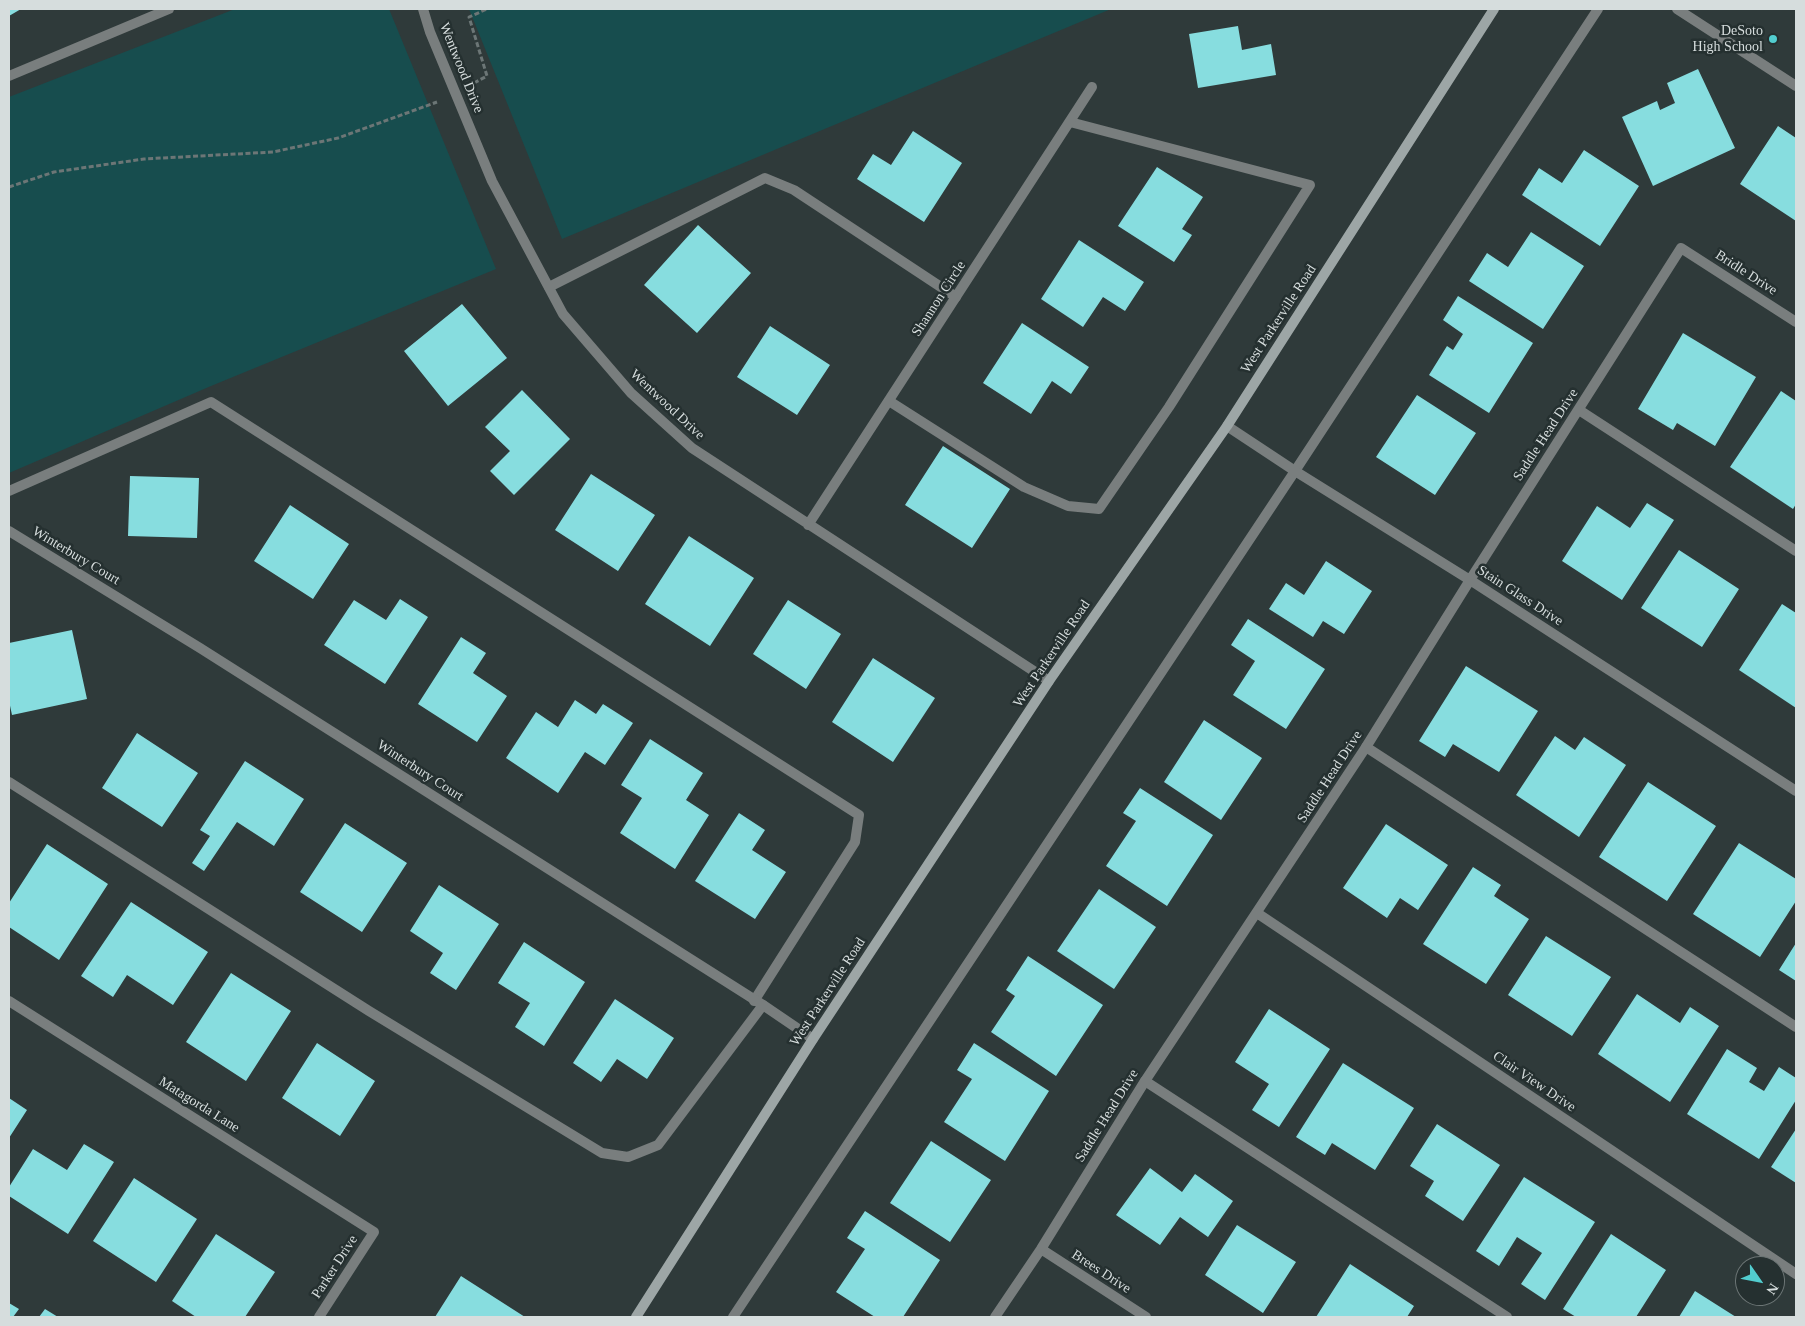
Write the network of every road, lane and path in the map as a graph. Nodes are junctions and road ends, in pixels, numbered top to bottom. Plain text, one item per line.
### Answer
1 (169, 9) edge
2 (423, 9) edge
3 (487, 9) edge
4 (1494, 9) edge
5 (1598, 9) edge
6 (1677, 9) edge
7 (9, 76) edge
8 (1796, 86) edge
9 (1092, 87) dead end
10 (456, 92) junction
11 (1070, 122) junction
12 (9, 187) edge
13 (1681, 248) joint
14 (549, 288) junction
15 (956, 297) junction
16 (1796, 322) edge
17 (889, 401) junction
18 (1579, 410) junction
19 (1227, 426) junction
20 (1295, 471) junction
21 (9, 492) edge
22 (808, 526) junction
23 (9, 531) edge
24 (1796, 551) edge
25 (1470, 580) junction
26 (1049, 681) junction
27 (1366, 747) junction
28 (9, 782) edge
29 (1796, 791) edge
30 (1257, 913) junction
31 (9, 1001) edge
32 (758, 1003) junction
33 (1796, 1027) edge
34 (813, 1039) junction
35 (1145, 1081) junction
36 (374, 1232) joint
37 (1041, 1249) junction
38 (1796, 1274) edge
39 (320, 1317) edge
40 (636, 1317) edge
41 (733, 1317) edge
42 (996, 1317) edge
43 (1146, 1317) edge
44 (1507, 1317) edge

1 - 7 street
2 - 10 street, Wentwood Drive
3 - 10 path
4 - 19 main road, West Parkerville Road
5 - 20 street
6 - 8 street
9 - 11 street, Shannon Circle
10 - 12 path
10 - 14 street, Wentwood Drive
11 - 15 street, Shannon Circle
11 - 17 street
13 - 16 street, Bridle Drive
13 - 18 street, Saddle Head Drive
14 - 15 street
14 - 22 street, Wentwood Drive
15 - 17 street, Shannon Circle
17 - 22 street, Shannon Circle
18 - 24 street
18 - 25 street, Saddle Head Drive
19 - 20 street, Stain Glass Drive
19 - 26 main road, West Parkerville Road
20 - 25 street, Stain Glass Drive
20 - 41 street
21 - 32 street
22 - 26 street, Wentwood Drive
23 - 32 street, Winterbury Court
25 - 27 street, Saddle Head Drive
25 - 29 street, Stain Glass Drive
26 - 34 main road, West Parkerville Road
27 - 30 street, Saddle Head Drive
27 - 33 street
28 - 32 street
30 - 35 street, Saddle Head Drive
30 - 38 street, Clair View Drive
31 - 36 street, Matagorda Lane
32 - 34 street, Winterbury Court
34 - 40 main road, West Parkerville Road
35 - 37 street, Saddle Head Drive
35 - 44 street
36 - 39 street, Parker Drive
37 - 42 street, Saddle Head Drive
37 - 43 street, Brees Drive

